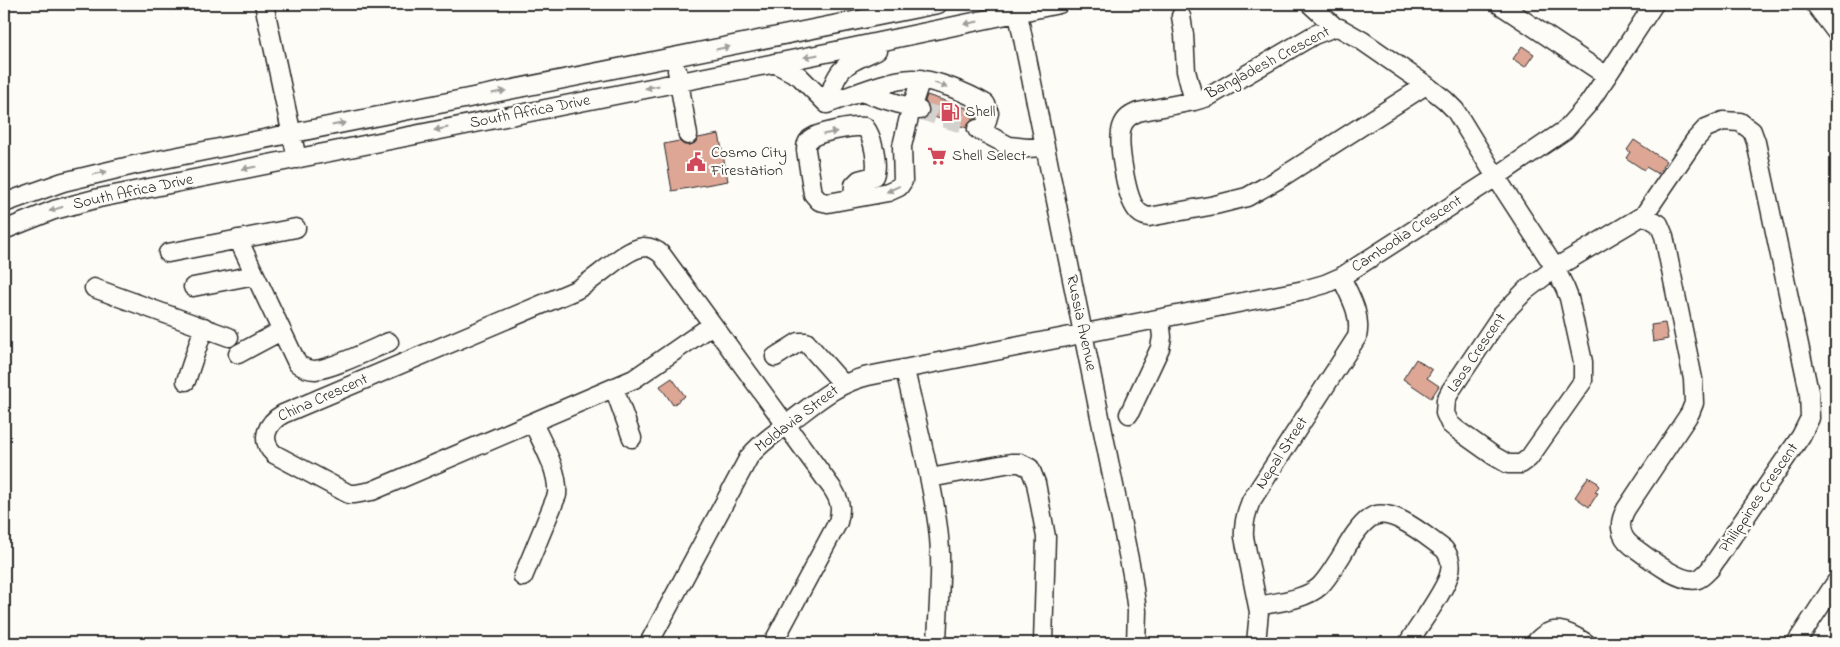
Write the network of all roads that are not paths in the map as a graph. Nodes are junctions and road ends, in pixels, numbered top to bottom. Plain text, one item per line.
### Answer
1 (264, 4) edge
2 (938, 4) edge
3 (1059, 4) edge
4 (1310, 4) edge
5 (1654, 4) edge
6 (1815, 4) edge
7 (1509, 6) edge
8 (1017, 8) edge
9 (1181, 16) dead end
10 (1335, 26) junction
11 (1836, 32) edge
12 (909, 36) junction
13 (675, 57) junction
14 (774, 63) junction
15 (1607, 76) junction
16 (921, 79) junction
17 (680, 82) junction
18 (1426, 86) junction
19 (860, 92) junction
20 (1194, 101) junction
21 (827, 104) junction
22 (915, 109) junction
23 (291, 133) junction
24 (688, 135) dead end
25 (902, 146) junction
26 (1044, 147) junction
27 (874, 151) junction
28 (297, 159) junction
29 (1496, 177) junction
30 (853, 198) junction
31 (4, 203) edge
32 (1644, 215) junction
33 (296, 228) dead end
34 (4, 230) edge
35 (238, 239) junction
36 (168, 253) dead end
37 (1555, 268) junction
38 (255, 275) junction
39 (1341, 277) junction
40 (193, 287) dead end
41 (94, 288) dead end
42 (1160, 319) junction
43 (712, 325) junction
44 (204, 328) junction
45 (282, 331) junction
46 (1083, 335) junction
47 (229, 337) dead end
48 (389, 342) dead end
49 (238, 354) dead end
50 (775, 357) dead end
51 (905, 370) junction
52 (186, 381) dead end
53 (843, 384) junction
54 (614, 388) junction
55 (1128, 414) dead end
56 (533, 423) junction
57 (786, 424) junction
58 (632, 438) dead end
59 (930, 478) junction
60 (523, 577) dead end
61 (1836, 582) edge
62 (1258, 606) junction
63 (649, 643) edge
64 (773, 643) edge
65 (938, 643) edge
66 (1043, 643) edge
67 (1136, 643) edge
68 (1256, 643) edge
69 (1408, 643) edge
70 (1535, 643) edge
71 (1586, 643) edge
72 (1796, 643) edge

1 - 23 street
13 -> 2 street, South Africa Drive
3 - 8 street, South Africa Drive
4 - 10 street
5 - 15 street, Cambodia Crescent
6 - 11 street
7 - 15 street
8 -> 12 street, South Africa Drive
8 - 26 street, Russia Avenue
9 - 20 street
10 - 18 street, Bangladesh Crescent
10 - 20 street, Bangladesh Crescent
12 -> 14 street, South Africa Drive
12 - 21 street
13 - 17 street
23 -> 13 street, South Africa Drive
14 - 17 street, South Africa Drive
14 - 21 street
15 - 29 street, Cambodia Crescent
16 - 19 street
16 - 22 street
16 -> 26 street
17 - 24 street
17 -> 28 street, South Africa Drive
18 - 20 street, Bangladesh Crescent
18 - 29 street, Bangladesh Crescent
19 - 21 street
19 - 22 street
22 - 25 street
23 - 28 street
31 -> 23 street, South Africa Drive
25 - 27 street
25 -> 30 street
26 - 46 street, Russia Avenue
27 - 30 street
30 -> 27 street
28 -> 34 street, South Africa Drive
29 - 37 street, Laos Crescent
29 - 39 street, Cambodia Crescent
32 - 32 street, Philippines Crescent
32 - 37 street, Philippines Crescent
33 - 35 street
35 - 36 street
35 - 38 street
37 - 37 street, Laos Crescent
38 - 40 street
38 - 45 street
39 - 42 street, Cambodia Crescent
39 - 62 street, Nepal Street
41 - 44 street
42 - 46 street, Cambodia Crescent
42 - 55 street
43 - 54 street, China Crescent
43 - 56 street, China Crescent
43 - 57 street, China Crescent
44 - 47 street
44 - 52 street
45 - 48 street
45 - 49 street
46 - 51 street, Moldavia Street
46 - 67 street, Russia Avenue
50 - 53 street
51 - 53 street, Moldavia Street
51 - 59 street
53 - 57 street, Moldavia Street
54 - 56 street, China Crescent
54 - 58 street
56 - 60 street
57 - 63 street, Moldavia Street
57 - 64 street, China Crescent
59 - 65 street
59 - 66 street
61 - 72 street
62 - 68 street, Nepal Street
62 - 69 street
70 - 71 street

